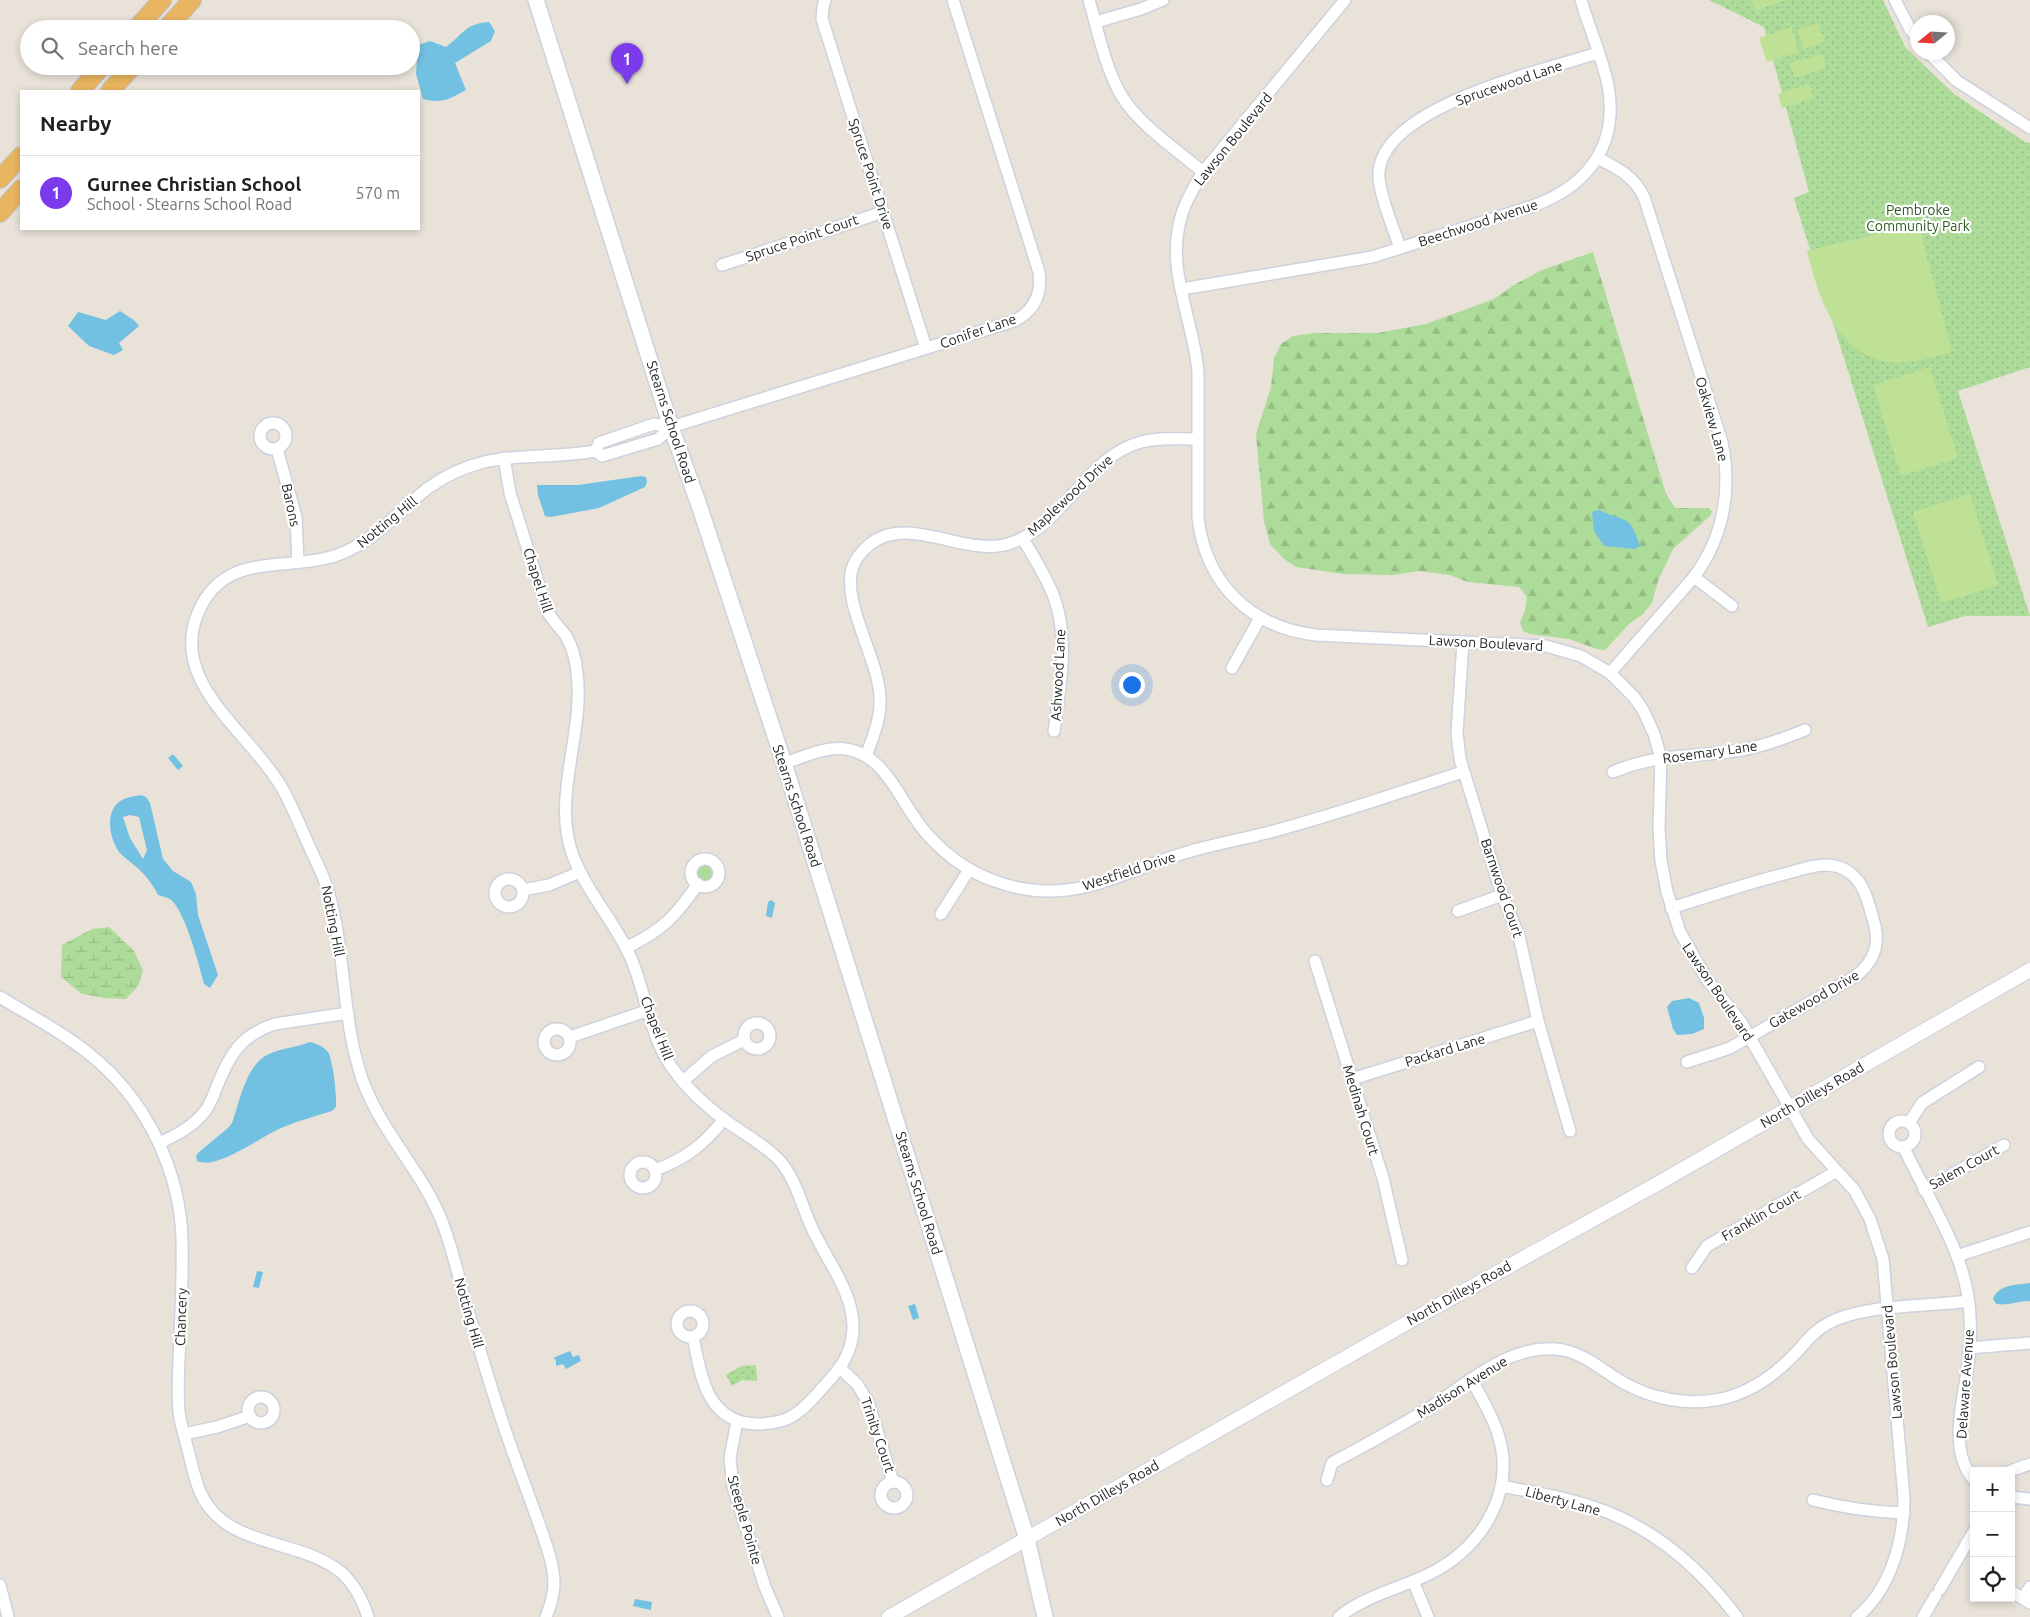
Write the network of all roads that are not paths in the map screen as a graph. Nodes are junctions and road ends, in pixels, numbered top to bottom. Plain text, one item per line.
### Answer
1 (162, 0) edge
2 (192, 0) edge
3 (536, 0) edge
4 (825, 0) edge
5 (953, 0) edge
6 (1088, 0) edge
7 (1163, 0) edge
8 (1345, 0) edge
9 (1581, 0) edge
10 (1909, 0) edge
11 (1896, 3) edge
12 (144, 20) edge
13 (174, 20) edge
14 (1096, 22) junction
15 (1910, 26) edge
16 (1598, 53) junction
17 (1936, 60) edge
18 (94, 75) edge
19 (124, 75) edge
20 (81, 90) edge
21 (111, 90) edge
22 (2030, 128) edge
23 (20, 157) edge
24 (1598, 158) junction
25 (1202, 172) junction
26 (0, 179) edge
27 (20, 190) edge
28 (883, 212) junction
29 (0, 213) edge
30 (1400, 248) junction
31 (722, 265) dead end
32 (1182, 289) junction
33 (926, 348) junction
34 (671, 427) junction
35 (1198, 439) junction
36 (277, 449) dead end
37 (504, 458) junction
38 (1023, 539) junction
39 (298, 562) junction
40 (1694, 577) junction
41 (1732, 606) dead end
42 (1260, 618) junction
43 (1463, 642) junction
44 (1232, 668) dead end
45 (1610, 673) junction
46 (1806, 730) dead end
47 (1054, 731) dead end
48 (866, 756) junction
49 (1661, 758) junction
50 (784, 764) junction
51 (1463, 772) junction
52 (1614, 772) dead end
53 (969, 870) junction
54 (580, 872) junction
55 (698, 884) dead end
56 (523, 890) dead end
57 (1502, 895) junction
58 (1671, 908) junction
59 (1458, 911) dead end
60 (941, 914) dead end
61 (626, 948) junction
62 (1315, 960) dead end
63 (2030, 970) edge
64 (0, 997) edge
65 (649, 1010) junction
66 (348, 1013) junction
67 (1538, 1021) junction
68 (570, 1037) dead end
69 (1750, 1037) junction
70 (744, 1040) dead end
71 (1687, 1062) dead end
72 (1979, 1067) dead end
73 (1352, 1079) junction
74 (683, 1081) junction
75 (1790, 1108) junction
76 (724, 1119) junction
77 (1909, 1123) junction
78 (1570, 1131) dead end
79 (159, 1143) junction
80 (2004, 1145) dead end
81 (1904, 1148) junction
82 (655, 1170) dead end
83 (1838, 1171) junction
84 (1924, 1190) junction
85 (2030, 1232) edge
86 (1956, 1256) junction
87 (1402, 1260) dead end
88 (1692, 1268) dead end
89 (1968, 1300) junction
90 (1889, 1309) junction
91 (693, 1337) dead end
92 (2030, 1343) edge
93 (1969, 1348) junction
94 (840, 1368) junction
95 (1471, 1380) junction
96 (250, 1416) dead end
97 (737, 1421) junction
98 (184, 1434) junction
99 (2030, 1464) edge
100 (2015, 1469) edge
101 (1970, 1475) edge
102 (1327, 1480) dead end
103 (893, 1482) dead end
104 (1501, 1486) junction
105 (2015, 1497) edge
106 (2030, 1499) edge
107 (1813, 1500) dead end
108 (1904, 1513) junction
109 (1970, 1537) edge
110 (1028, 1539) junction
111 (1412, 1581) junction
112 (0, 1585) edge
113 (2030, 1587) edge
114 (2015, 1594) edge
115 (2027, 1601) edge
116 (8, 1617) edge
117 (368, 1617) edge
118 (546, 1617) edge
119 (778, 1617) edge
120 (888, 1617) edge
121 (1044, 1617) edge
122 (1339, 1617) edge
123 (1428, 1617) edge
124 (1737, 1617) edge
125 (1857, 1617) edge
126 (1923, 1617) edge

1 - 12 highway
2 - 13 highway
3 - 34 main road, Stearns School Road
4 - 28 street, Spruce Point Drive
5 - 33 street, Conifer Lane
6 - 14 street
7 - 14 street
8 - 25 street, Lawson Boulevard
9 - 16 street, Beechwood Avenue
10 - 11 street
11 - 15 street
14 - 25 street
16 - 24 street, Beechwood Avenue
16 - 30 street, Sprucewood Lane
17 - 22 street
18 - 20 highway
19 - 21 highway
23 - 26 highway
24 - 30 street, Beechwood Avenue
24 - 40 street, Oakview Lane
25 - 32 street, Lawson Boulevard
27 - 29 highway
28 - 31 street, Spruce Point Court
28 - 33 street, Spruce Point Drive
30 - 32 street, Beechwood Avenue
32 - 35 street, Lawson Boulevard
33 - 34 street, Conifer Lane
34 - 37 street, Notting Hill
34 - 50 main road, Stearns School Road
35 - 38 street, Maplewood Drive
35 - 42 street, Lawson Boulevard
36 - 39 street, Barons
37 - 39 street, Notting Hill
37 - 54 street, Chapel Hill
38 - 47 street, Ashwood Lane
38 - 48 street, Maplewood Drive
39 - 66 street, Notting Hill
40 - 41 street
40 - 45 street, Oakview Lane
42 - 43 street, Lawson Boulevard
42 - 44 street
43 - 45 street, Lawson Boulevard
43 - 51 street, Barnwood Court
45 - 49 street, Lawson Boulevard
46 - 49 street, Rosemary Lane
48 - 50 street, Westfield Drive
48 - 53 street, Westfield Drive
49 - 52 street, Rosemary Lane
49 - 58 street, Lawson Boulevard
50 - 110 main road, Stearns School Road
51 - 53 street, Westfield Drive
51 - 57 street, Barnwood Court
53 - 60 street
54 - 56 street
54 - 61 street, Chapel Hill
55 - 61 street
57 - 59 street
57 - 67 street, Barnwood Court
58 - 69 street, Lawson Boulevard
58 - 69 street, Gatewood Drive
61 - 65 street, Chapel Hill
62 - 73 street, Medinah Court
63 - 75 street, North Dilleys Road
64 - 79 street, Chancery
65 - 68 street
65 - 74 street, Chapel Hill
66 - 79 street
66 - 118 street, Notting Hill
67 - 73 street, Packard Lane
67 - 78 street, Barnwood Court
69 - 71 street, Gatewood Drive
69 - 75 street, Lawson Boulevard
70 - 74 street
72 - 77 street
73 - 87 street, Medinah Court
74 - 76 street, Chapel Hill
75 - 83 street, Lawson Boulevard
75 - 110 street, North Dilleys Road
76 - 82 street
76 - 94 street, Chapel Hill
77 - 81 street
77 - 81 street, Delaware Avenue
79 - 98 street, Chancery
80 - 84 street, Salem Court
81 - 84 street, Delaware Avenue
83 - 88 street, Franklin Court
83 - 90 street, Lawson Boulevard
84 - 86 street, Delaware Avenue
85 - 86 street
86 - 89 street, Delaware Avenue
89 - 90 street, Madison Avenue
89 - 93 street, Delaware Avenue
90 - 95 street, Madison Avenue
90 - 108 street, Lawson Boulevard
91 - 97 street
92 - 93 street
93 - 101 street, Delaware Avenue
94 - 97 street, Chapel Hill
94 - 103 street, Trinity Court
95 - 102 street, Madison Avenue
95 - 104 street
96 - 98 street
97 - 119 street, Steeple Pointe
98 - 117 street, Chancery
99 - 100 street
104 - 111 street
104 - 124 street, Liberty Lane
105 - 106 street
107 - 108 street
108 - 125 street, Lawson Boulevard
109 - 126 street
110 - 120 street, North Dilleys Road
110 - 121 main road, Stearns School Road
111 - 122 street
111 - 123 street
112 - 116 street
113 - 115 street
114 - 115 street

